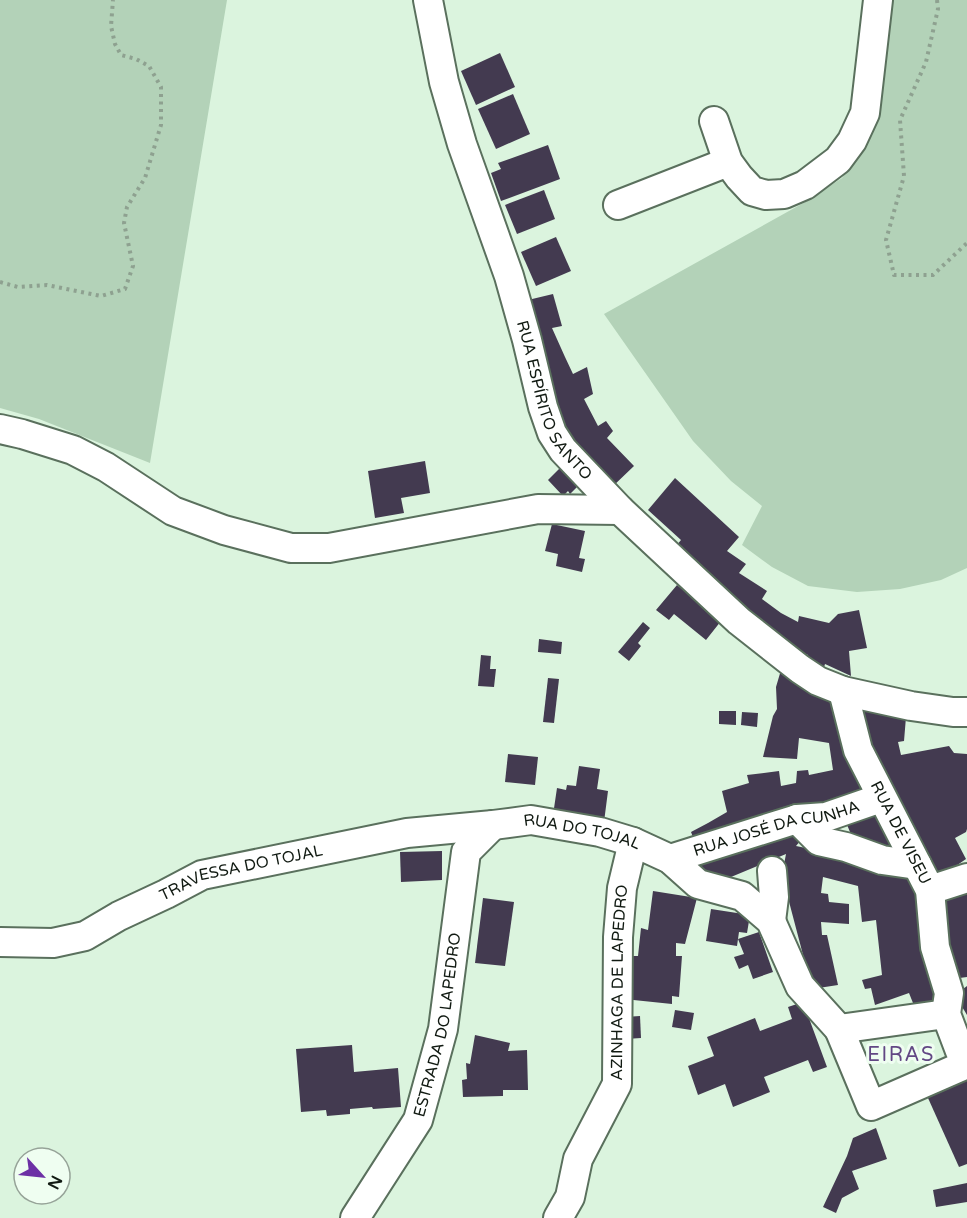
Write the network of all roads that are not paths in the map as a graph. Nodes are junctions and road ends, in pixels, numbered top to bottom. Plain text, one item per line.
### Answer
1 (428, 0) edge
2 (878, 0) edge
3 (714, 120) dead end
4 (728, 162) junction
5 (618, 205) dead end
6 (0, 429) edge
7 (620, 510) junction
8 (843, 691) junction
9 (967, 712) edge
10 (882, 798) junction
11 (797, 819) junction
12 (493, 825) junction
13 (633, 842) junction
14 (670, 858) junction
15 (772, 871) dead end
16 (924, 878) junction
17 (967, 878) edge
18 (771, 921) junction
19 (0, 942) edge
20 (954, 996) edge
21 (839, 1029) junction
22 (965, 1056) edge
23 (355, 1218) edge
24 (558, 1218) edge

1 - 7 street, RUA ESPÍRITO SANTO
2 - 4 street
3 - 4 street
4 - 5 street
6 - 7 street
7 - 8 street, RUA ESPÍRITO SANTO
8 - 9 street, RUA ESPÍRITO SANTO
8 - 10 street, RUA DE VISEU
10 - 11 street, RUA JOSÉ DA CUNHA
10 - 16 street, RUA DE VISEU
11 - 14 street, RUA JOSÉ DA CUNHA
11 - 16 street
12 - 13 street, RUA DO TOJAL
12 - 19 street, TRAVESSA DO TOJAL
12 - 23 street, ESTRADA DO LAPEDRO
13 - 14 street, RUA DO TOJAL
13 - 24 street, AZINHAGA DE LAPEDRO
14 - 18 street, RUA DO TOJAL
15 - 18 street
16 - 17 street
16 - 20 street, RUA DE VISEU
18 - 21 street
20 - 21 street
20 - 22 street, RUA DE VISEU
21 - 22 street

